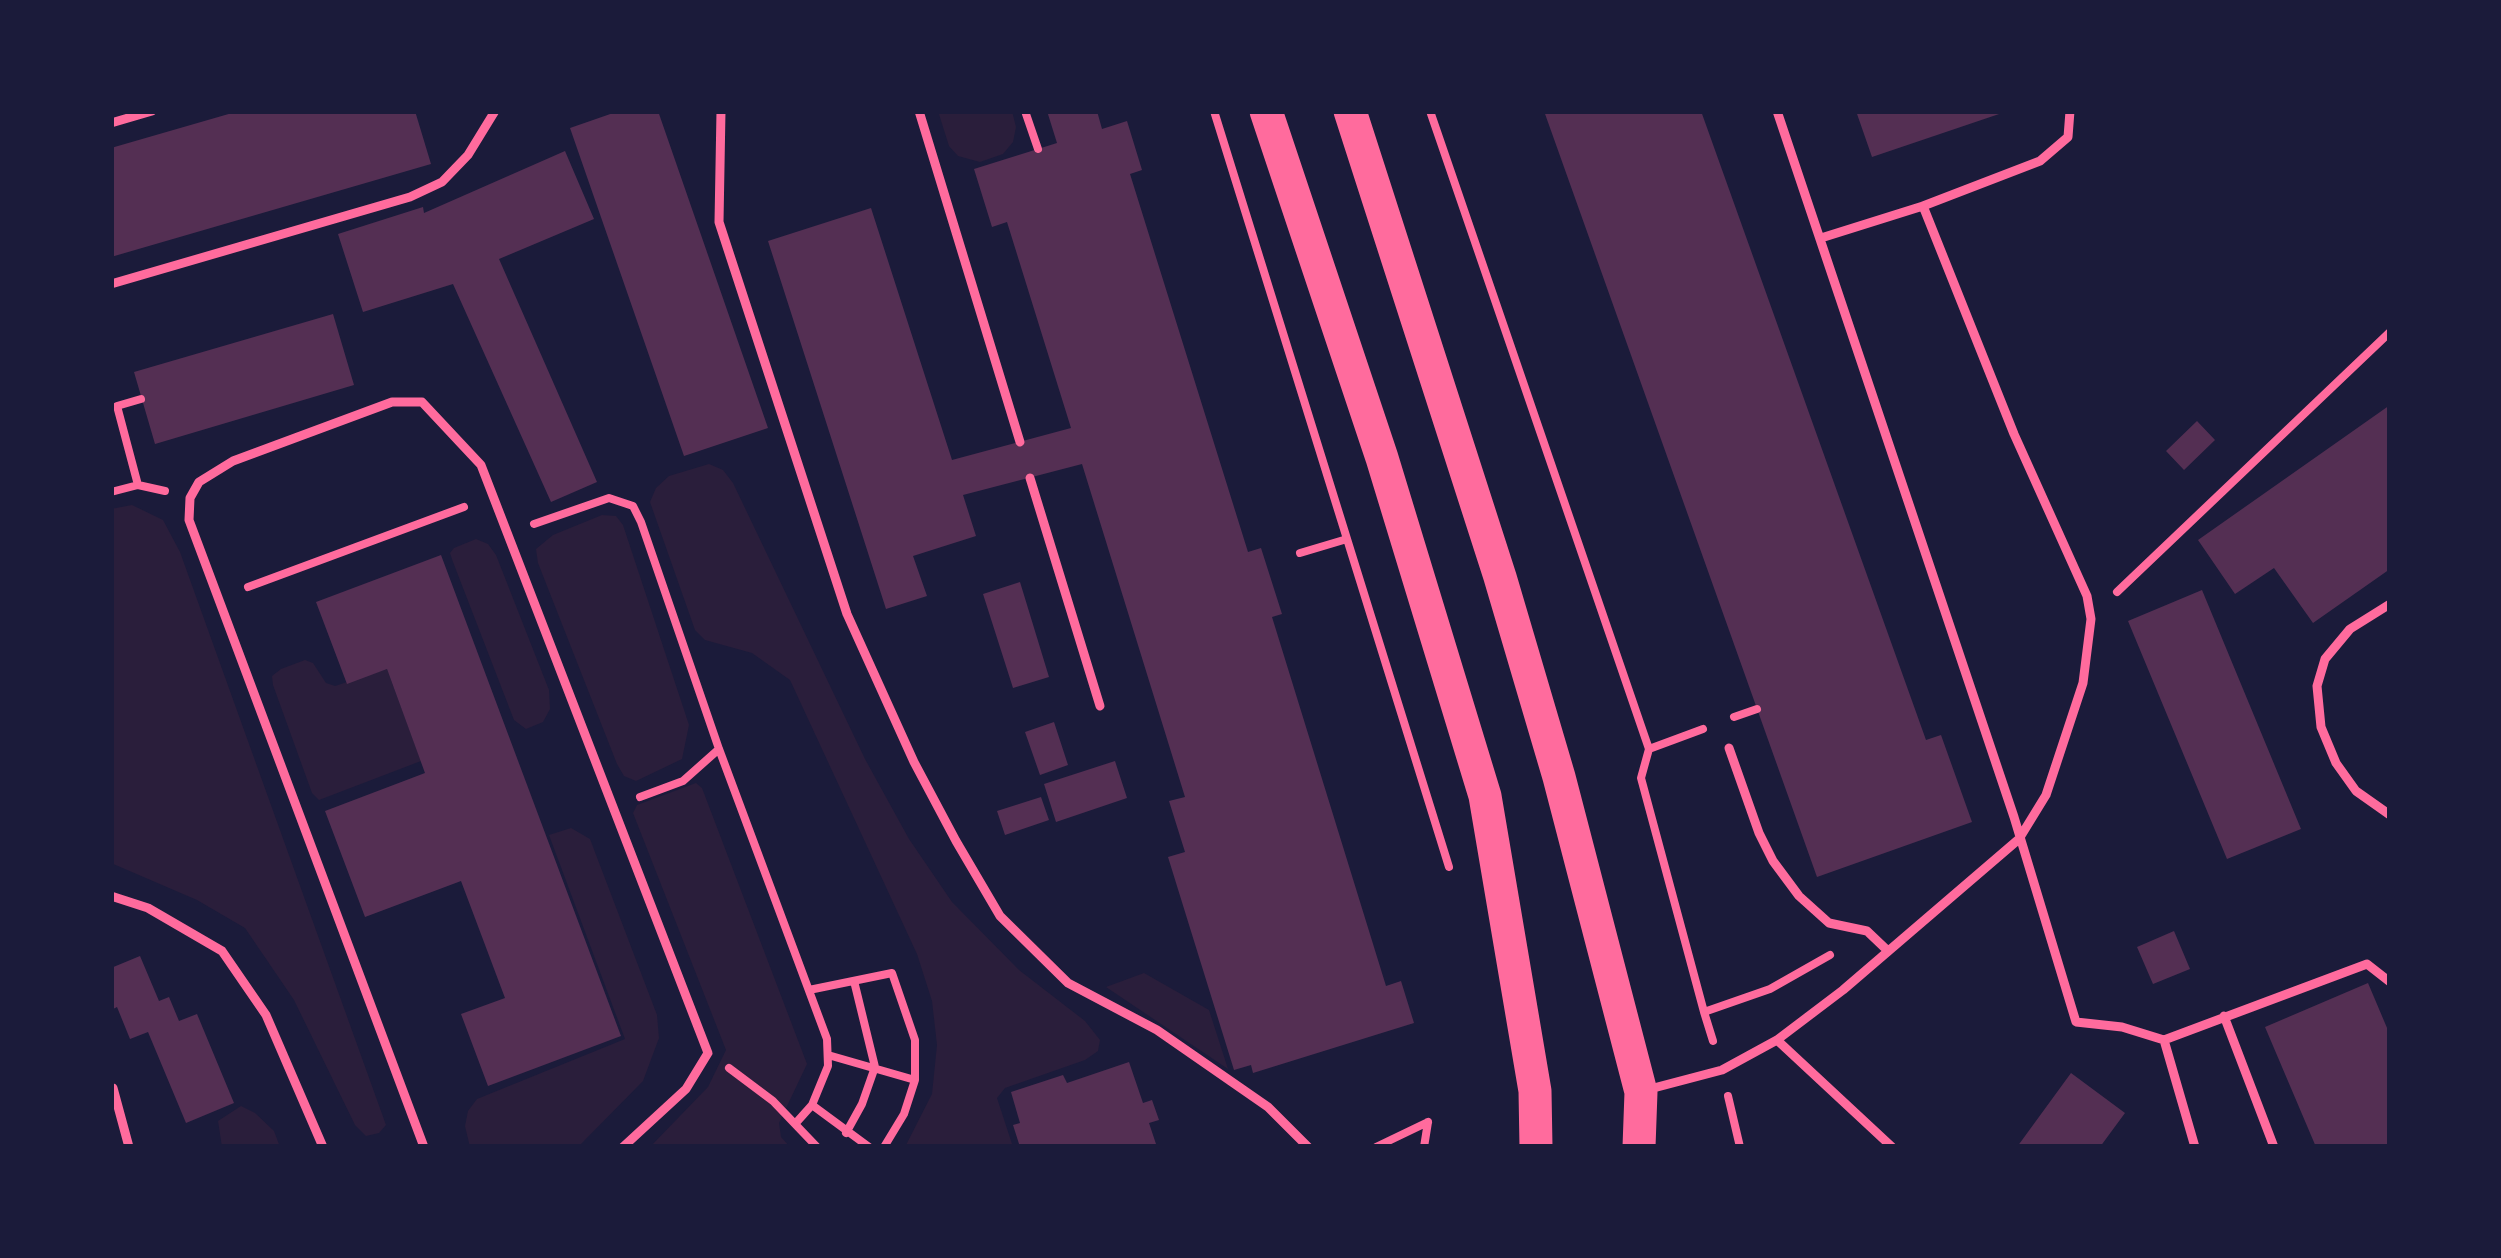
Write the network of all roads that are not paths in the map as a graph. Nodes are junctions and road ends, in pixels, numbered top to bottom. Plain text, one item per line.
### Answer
1 (152, 111) edge
2 (495, 111) edge
3 (721, 111) edge
4 (919, 111) edge
5 (1266, 111) edge
6 (1350, 111) edge
7 (1777, 111) edge
8 (2070, 111) edge
9 (111, 123) edge
10 (1923, 206) junction
11 (1821, 238) junction
12 (111, 284) edge
13 (1020, 442) dead end
14 (1030, 478) dead end
15 (2390, 604) edge
16 (1100, 706) dead end
17 (1729, 748) dead end
18 (2390, 815) edge
19 (2019, 838) junction
20 (111, 896) edge
21 (1888, 951) junction
22 (2390, 982) edge
23 (2224, 1016) junction
24 (1777, 1040) junction
25 (2164, 1040) junction
26 (113, 1088) edge
27 (1641, 1092) junction
28 (129, 1147) edge
29 (323, 1147) edge
30 (424, 1147) edge
31 (623, 1147) edge
32 (1308, 1147) edge
33 (1536, 1147) edge
34 (1639, 1147) edge
35 (1892, 1147) edge
36 (2195, 1147) edge
37 (2274, 1147) edge

1 - 9 lane
2 - 12 lane
3 - 32 lane
4 - 13 lane
5 - 33 highway
6 - 27 highway
7 - 11 lane
8 - 10 lane
10 - 11 lane
10 - 19 lane
11 - 19 lane
14 - 16 lane
15 - 18 lane
17 - 21 lane
19 - 21 lane
19 - 25 lane
20 - 29 lane
21 - 24 lane
22 - 23 lane
23 - 25 lane
23 - 37 lane
24 - 27 lane
24 - 35 lane
25 - 36 lane
26 - 28 lane
27 - 34 highway
30 - 31 lane

